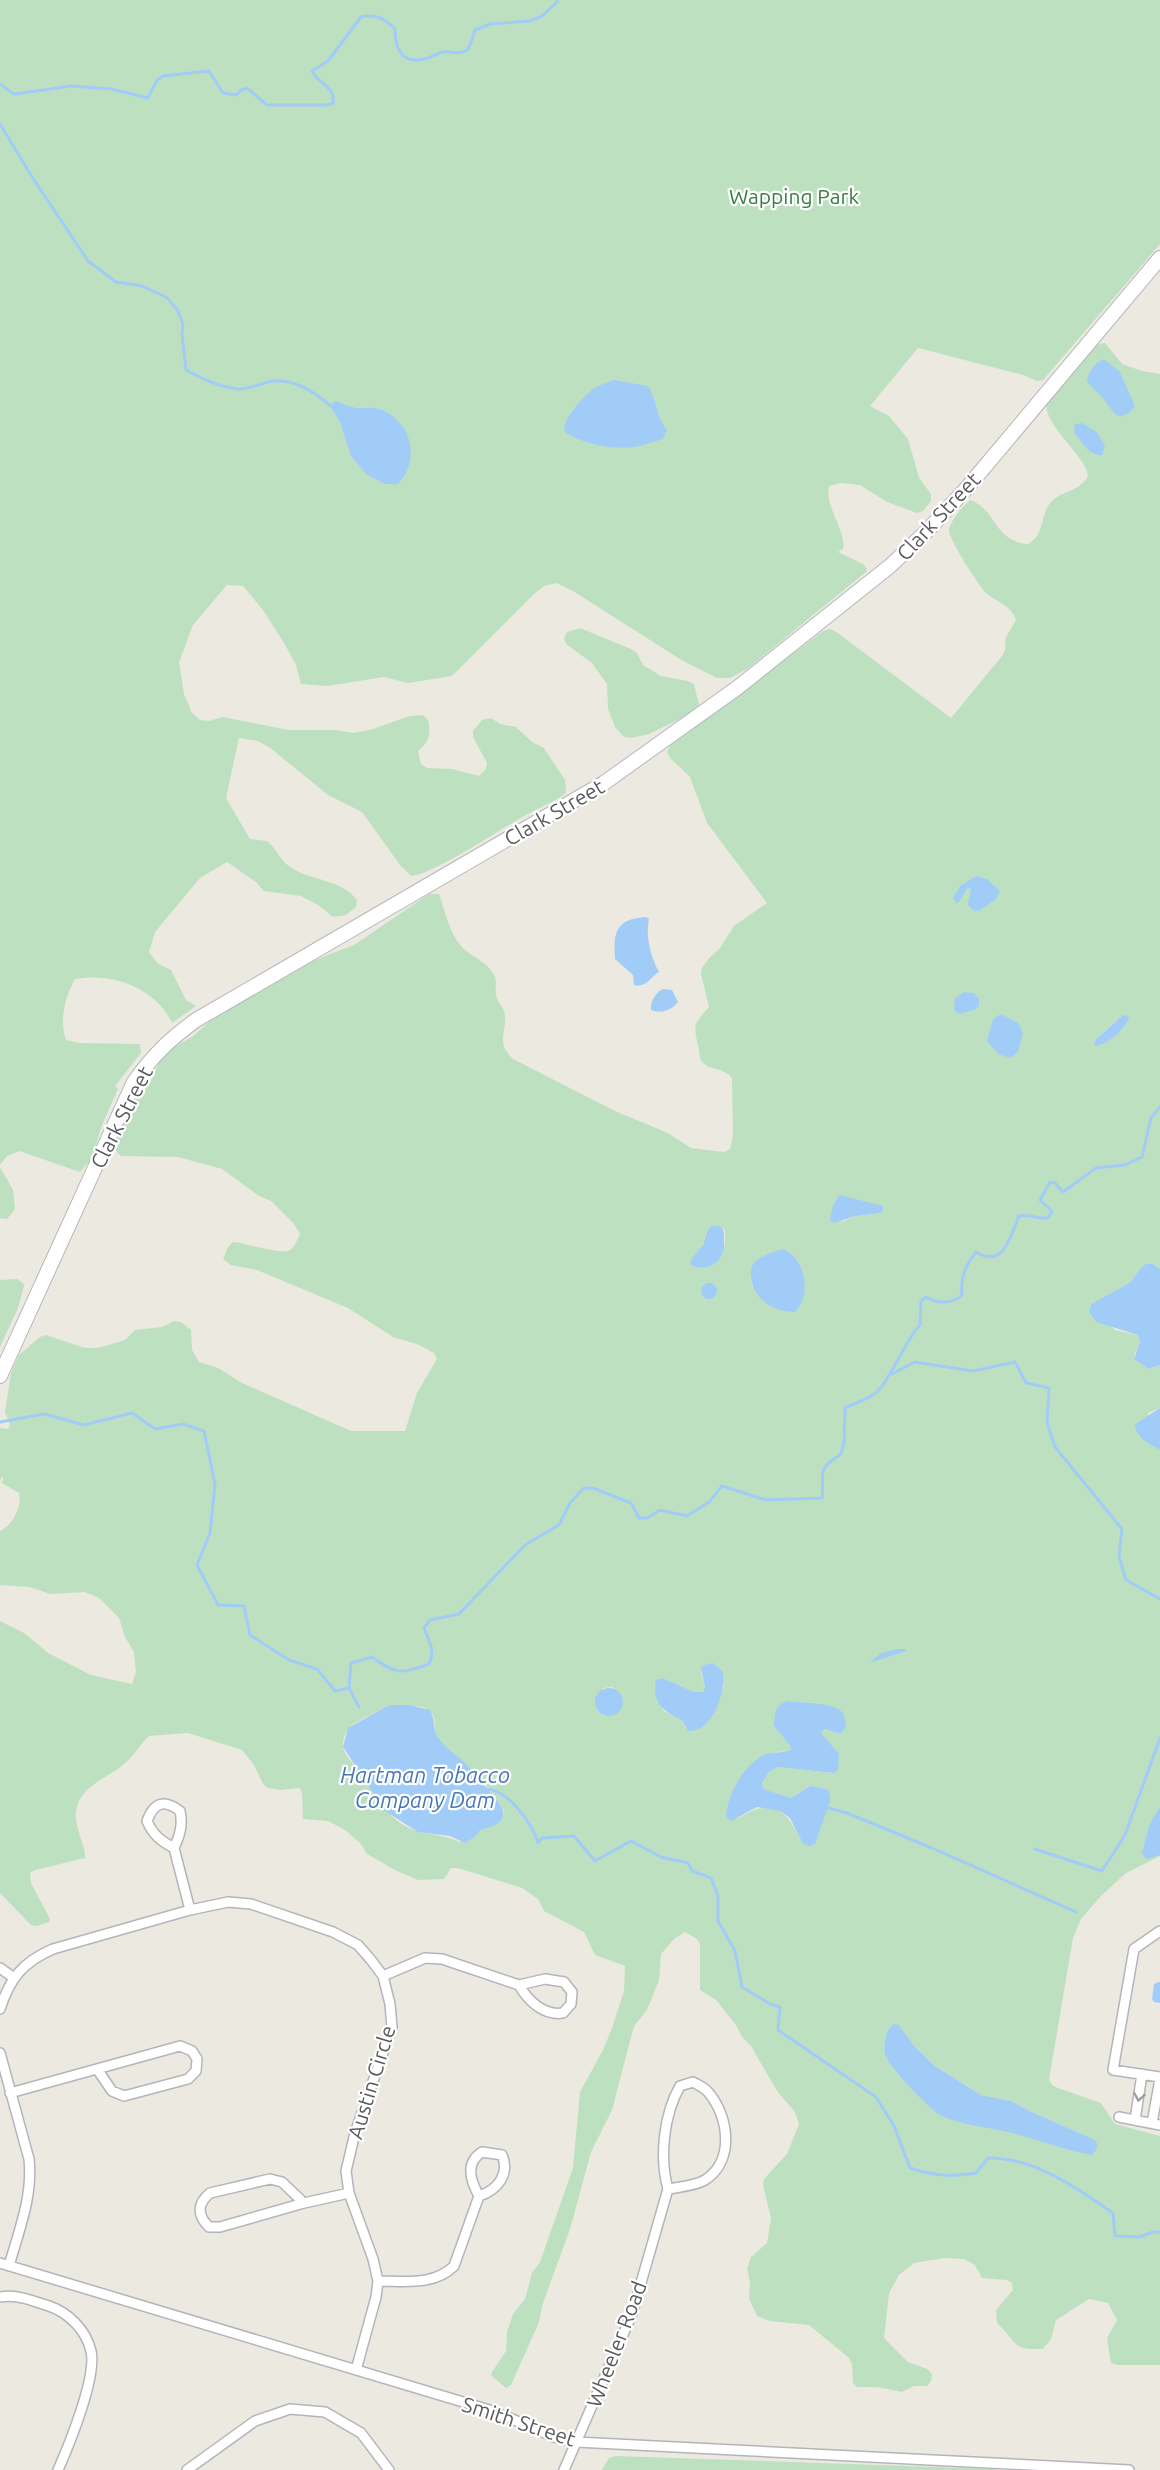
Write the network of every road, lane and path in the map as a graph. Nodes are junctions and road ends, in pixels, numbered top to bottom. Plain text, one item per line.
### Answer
1 (1160, 258) edge
2 (0, 1376) edge
3 (174, 1848) junction
4 (190, 1910) junction
5 (1160, 1931) edge
6 (0, 1968) edge
7 (382, 1976) junction
8 (14, 1978) junction
9 (519, 1985) junction
10 (0, 2009) edge
11 (0, 2052) edge
12 (97, 2069) junction
13 (1142, 2074) junction
14 (1160, 2078) edge
15 (10, 2093) junction
16 (1119, 2117) dead end
17 (1135, 2120) junction
18 (1156, 2124) edge
19 (668, 2188) junction
20 (349, 2193) junction
21 (479, 2196) junction
22 (304, 2203) junction
23 (4, 2265) edge
24 (378, 2282) junction
25 (0, 2297) edge
26 (356, 2370) junction
27 (576, 2442) junction
28 (58, 2470) edge
29 (187, 2470) edge
30 (389, 2470) edge
31 (564, 2470) edge
32 (1128, 2470) edge

1 - 2 main road, Clark Street
3 - 3 street
3 - 4 street
4 - 7 street, Austin Circle
4 - 8 street, Austin Circle
5 - 13 street
6 - 8 street
7 - 9 street
7 - 20 street, Austin Circle
8 - 10 street, Austin Circle
9 - 9 street
11 - 15 street
12 - 12 street
12 - 15 street
13 - 14 street
13 -> 17 street
14 - 18 street
15 - 23 street
16 - 17 street
17 - 18 street
19 - 19 street
19 - 27 street, Wheeler Road
20 - 22 street
20 - 24 street, Austin Circle
21 - 21 street
21 - 24 street
22 - 22 street
23 - 26 street, Smith Street
24 - 26 street, Austin Circle
25 - 28 street
26 - 27 street, Smith Street
27 - 31 street, Wheeler Road
27 - 32 street, Smith Street
29 - 30 street

